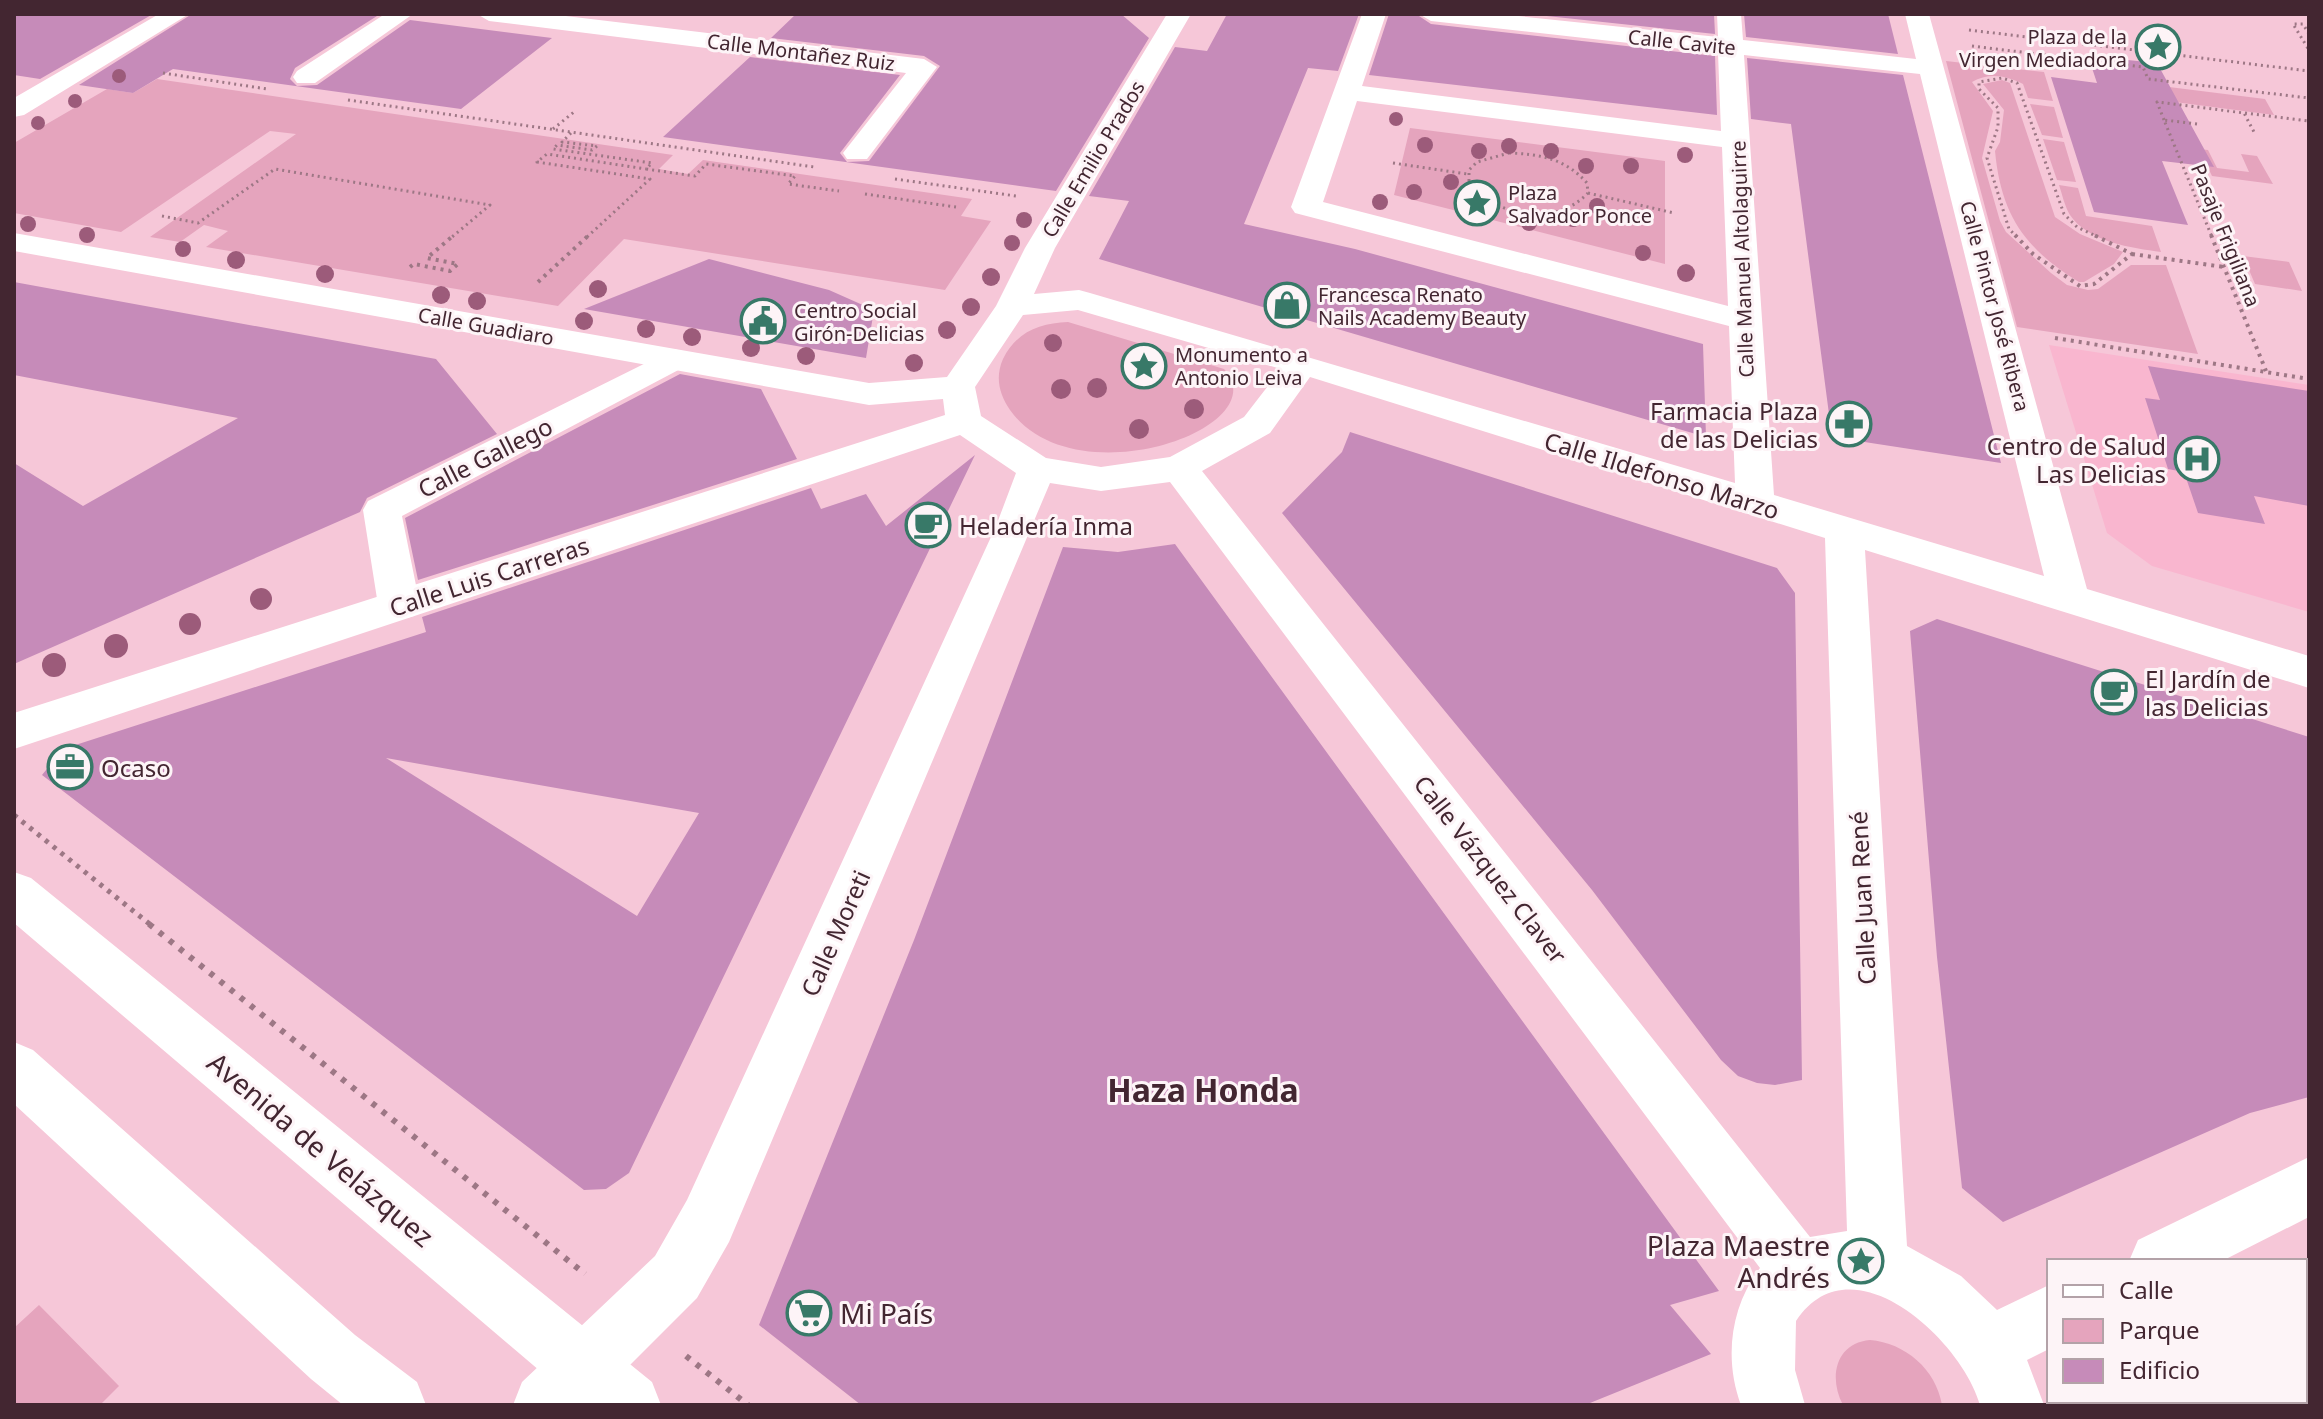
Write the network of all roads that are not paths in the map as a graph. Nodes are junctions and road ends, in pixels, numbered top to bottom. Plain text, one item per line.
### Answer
1 (177, 14) edge
2 (401, 14) edge
3 (489, 14) edge
4 (688, 14) edge
5 (1179, 14) edge
6 (1374, 14) edge
7 (1431, 14) edge
8 (1729, 14) edge
9 (1917, 14) edge
10 (664, 35) junction
11 (1731, 47) junction
12 (1932, 68) junction
13 (306, 77) dead end
14 (1346, 92) junction
15 (14, 109) edge
16 (1737, 141) junction
17 (857, 153) dead end
18 (14, 242) edge
19 (1012, 306) junction
20 (1743, 320) junction
21 (674, 359) junction
22 (1302, 364) junction
23 (961, 404) junction
24 (1179, 468) junction
25 (1036, 469) junction
26 (1755, 503) junction
27 (1844, 530) junction
28 (2070, 600) junction
29 (399, 605) junction
30 (2309, 672) edge
31 (14, 731) edge
32 (14, 893) edge
33 (14, 1068) edge
34 (2309, 1186) edge
35 (2163, 1259) edge
36 (1878, 1266) junction
37 (1800, 1272) junction
38 (2047, 1317) edge
39 (1987, 1348) junction
40 (587, 1392) edge
41 (394, 1405) edge
42 (1773, 1405) edge
43 (2012, 1405) edge

1 - 15 street
2 - 13 street
3 - 10 street
4 - 10 street
5 - 19 street, Calle Emilio Prados
6 - 14 street
7 - 11 street, Calle Cavite
8 - 11 street, Calle Manuel Altolaguirre
9 - 12 street, Calle Pintor José Ribera
10 - 17 street, Calle Montañez Ruiz
11 - 12 street, Calle Cavite
11 - 16 street, Calle Manuel Altolaguirre
12 - 28 street, Calle Pintor José Ribera
14 - 16 street
14 - 20 street
16 - 20 street, Calle Manuel Altolaguirre
18 - 21 street, Calle Guadiaro
19 - 22 street, Calle Ildefonso Marzo
19 - 23 street, Calle Emilio Prados
20 - 26 street, Calle Manuel Altolaguirre
21 - 23 street, Calle Guadiaro
21 - 29 street, Calle Gallego
22 - 24 street
22 - 26 street, Calle Ildefonso Marzo
23 - 25 street
23 - 29 street, Calle Luis Carreras
24 - 25 street
24 - 37 street, Calle Vázquez Claver
25 - 40 street, Calle Moreti
26 - 27 street, Calle Ildefonso Marzo
27 - 28 street, Calle Ildefonso Marzo
27 - 36 street, Calle Juan René
28 - 30 street, Calle Ildefonso Marzo
29 - 31 street, Calle Luis Carreras
32 - 40 street, Avenida de Velázquez
33 - 41 street
34 - 35 street
36 - 37 street
36 - 39 street
37 - 42 street
38 - 39 street
39 - 43 street

